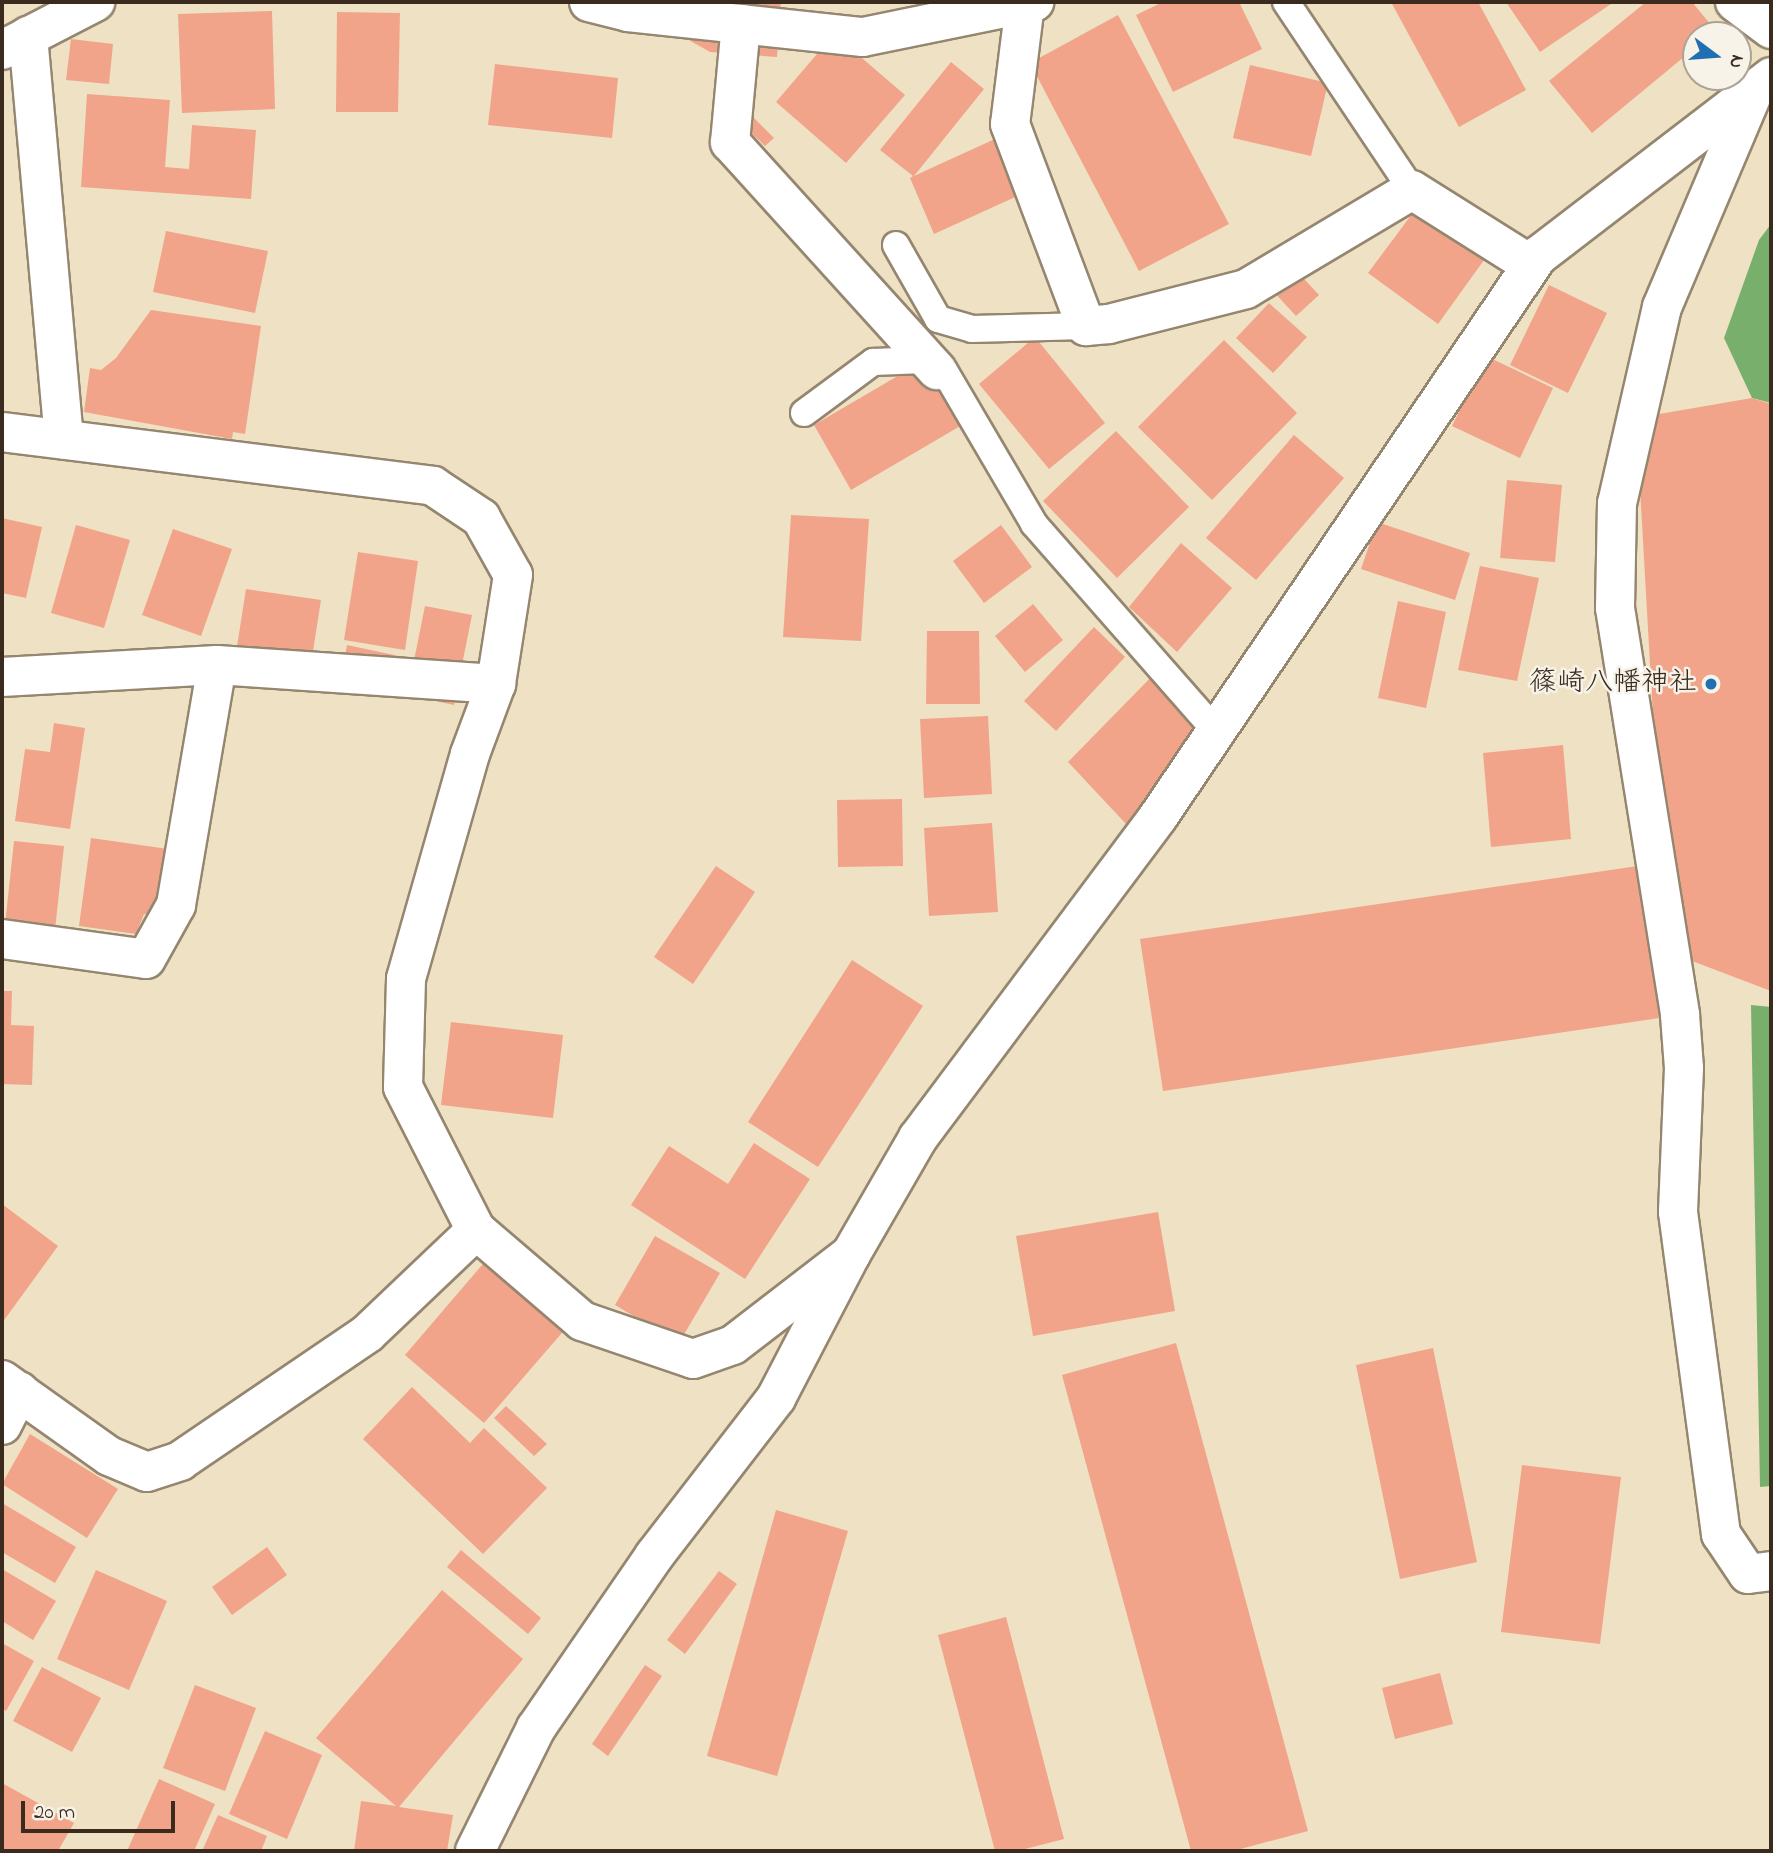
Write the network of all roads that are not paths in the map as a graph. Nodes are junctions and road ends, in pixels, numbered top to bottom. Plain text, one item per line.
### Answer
1 (95, 2) edge
2 (589, 2) edge
3 (1286, 2) edge
4 (1735, 2) edge
5 (1029, 3) edge
6 (741, 24) junction
7 (1771, 29) edge
8 (15, 43) edge
9 (1762, 86) edge
10 (1412, 191) junction
11 (896, 245) dead end
12 (1531, 265) junction
13 (1086, 326) junction
14 (937, 370) junction
15 (804, 413) dead end
16 (2, 432) edge
17 (64, 439) junction
18 (217, 665) junction
19 (2, 677) edge
20 (496, 684) junction
21 (1217, 732) junction
22 (2, 939) edge
23 (476, 1230) junction
24 (851, 1254) junction
25 (10, 1386) edge
26 (2, 1425) edge
27 (1771, 1571) edge
28 (475, 1851) edge

1 - 8 street
2 - 6 street
3 - 10 lane
4 - 7 street
5 - 6 street
5 - 13 street
6 - 14 street
8 - 17 street
9 - 12 street
9 - 27 street
10 - 12 street
10 - 13 street
11 - 13 lane
12 - 21 street
14 - 15 lane
14 - 21 lane
16 - 17 street
17 - 20 street
18 - 19 street
18 - 20 street
18 - 22 street
20 - 23 street
21 - 24 street
23 - 24 street
23 - 25 street
24 - 28 street
25 - 26 street

